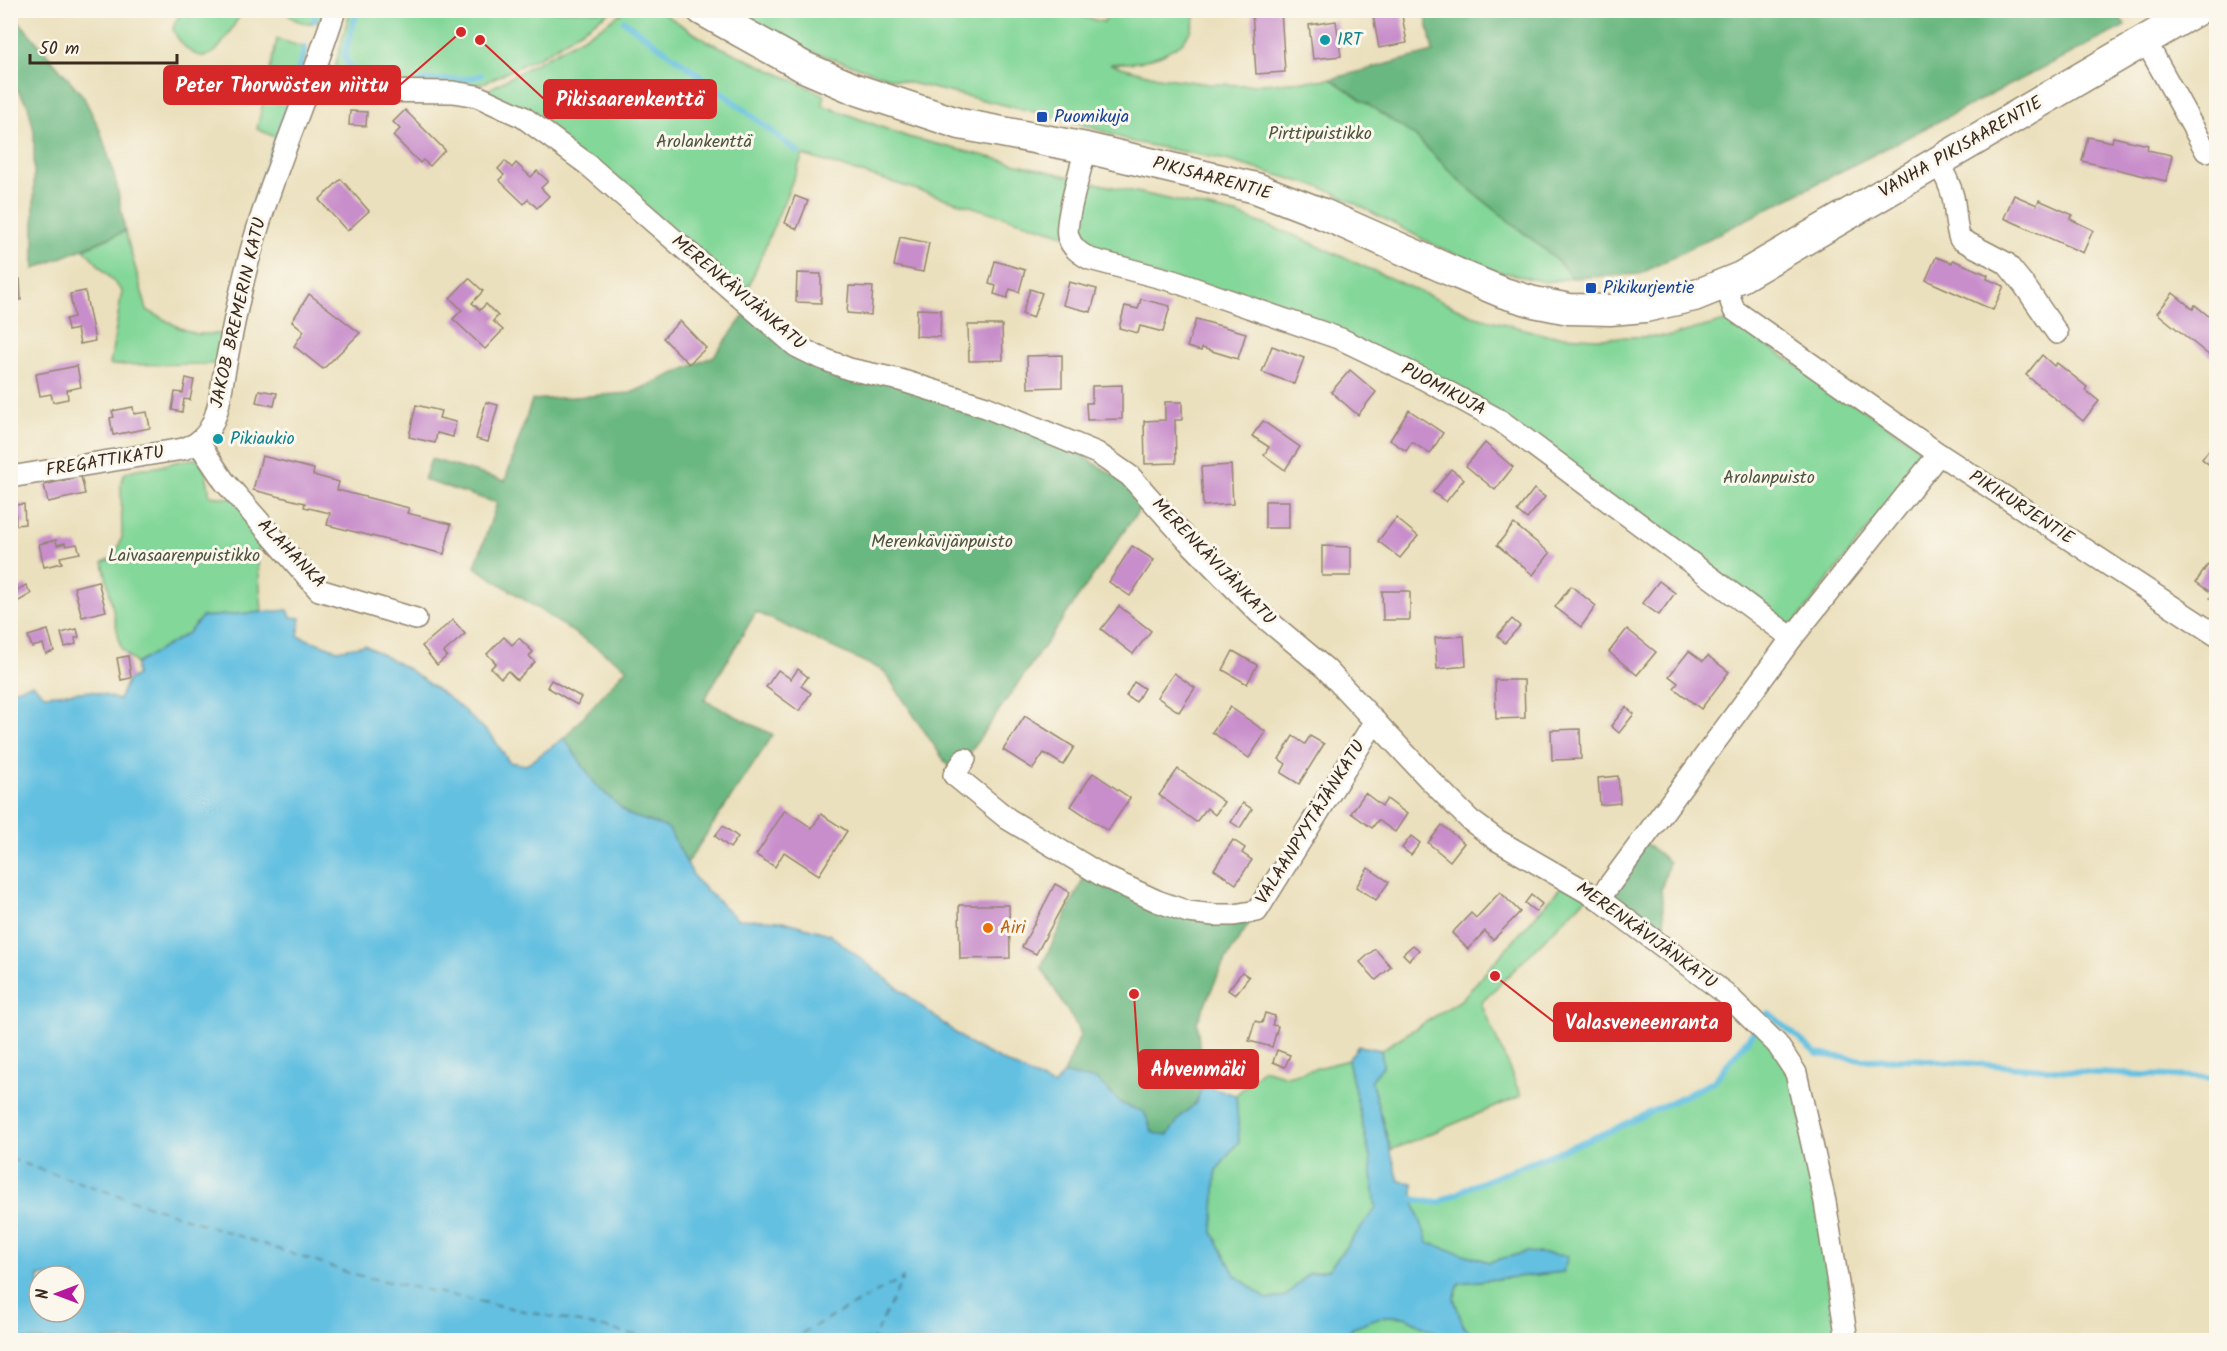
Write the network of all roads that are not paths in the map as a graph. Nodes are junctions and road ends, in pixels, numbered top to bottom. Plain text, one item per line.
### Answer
1 (335, 10) edge
2 (702, 10) edge
3 (2197, 10) edge
4 (2145, 40) junction
5 (314, 74) junction
6 (1086, 148) junction
7 (2206, 151) dead end
8 (1937, 162) junction
9 (1725, 284) junction
10 (2057, 333) dead end
11 (198, 442) junction
12 (1939, 454) junction
13 (10, 477) edge
14 (416, 619) dead end
15 (2217, 635) edge
16 (1792, 638) junction
17 (1376, 721) junction
18 (960, 767) dead end
19 (1599, 899) junction
20 (1847, 1341) edge

1 - 5 street, JAKOB BREMERIN KATU
2 - 6 street, PIKISAARENTIE
3 - 4 street, VANHA PIKISAARENTIE
4 - 7 street
4 - 8 street, VANHA PIKISAARENTIE
5 - 11 street, JAKOB BREMERIN KATU
5 - 17 street, MERENKÄVIJÄNKATU
6 - 9 street, PIKISAARENTIE
6 - 16 street, PUOMIKUJA
8 - 9 street, VANHA PIKISAARENTIE
8 - 10 street
9 - 12 street, PIKIKURJENTIE
11 - 13 street, FREGATTIKATU
11 - 14 street, ALAHANKA
12 - 15 street, PIKIKURJENTIE
12 - 16 street
16 - 19 street
17 - 18 street, VALAANPYYTÄJÄNKATU
17 - 19 street, MERENKÄVIJÄNKATU
19 - 20 street, MERENKÄVIJÄNKATU

